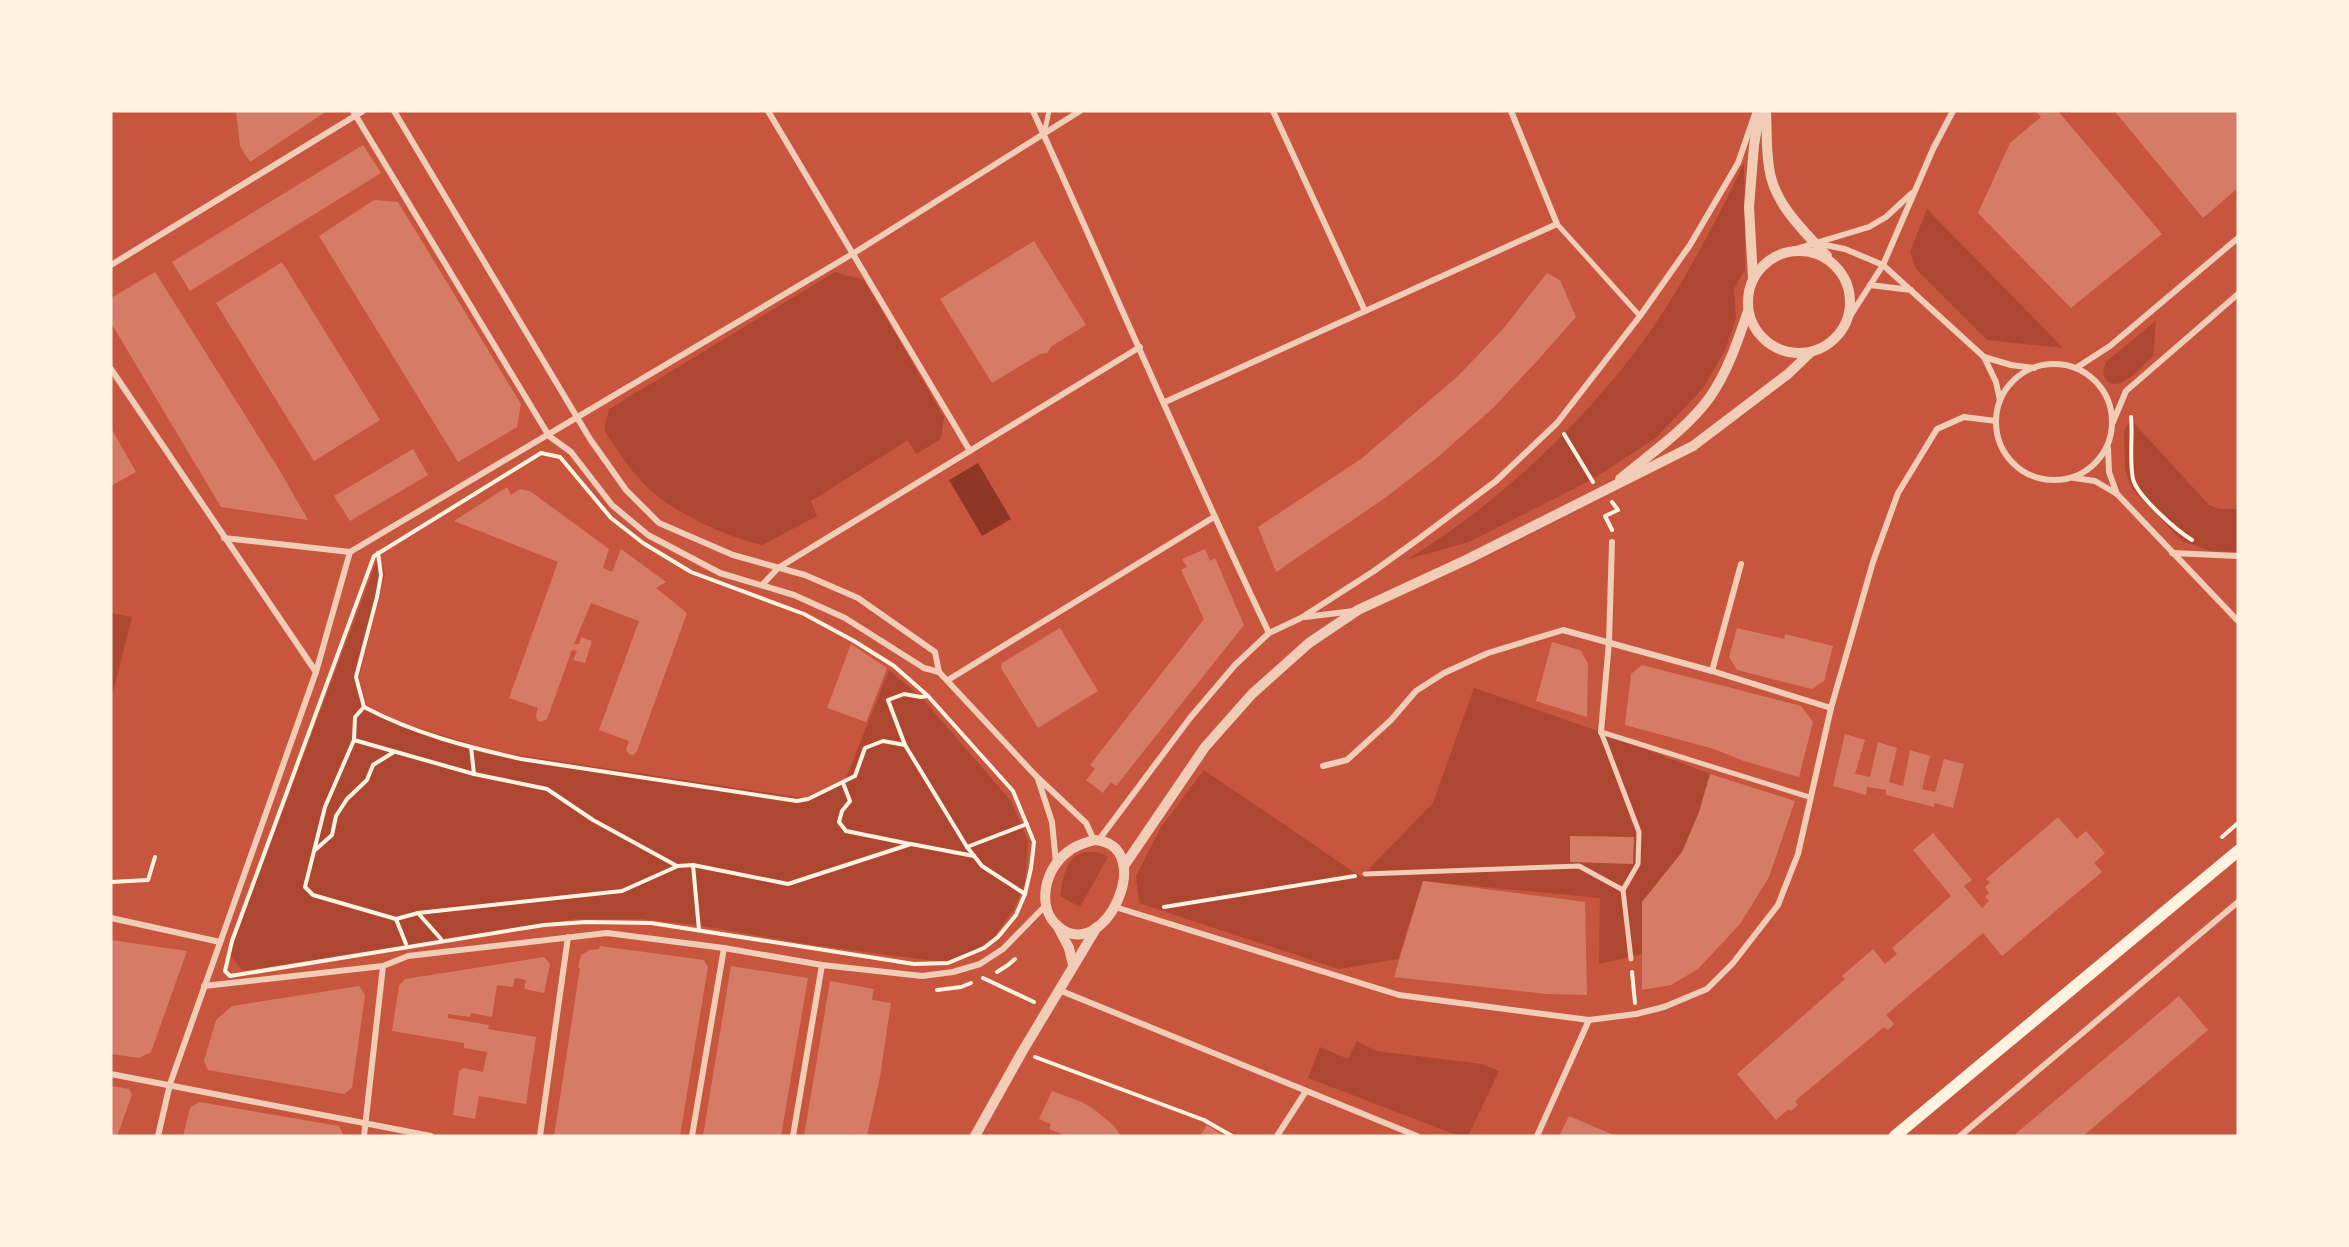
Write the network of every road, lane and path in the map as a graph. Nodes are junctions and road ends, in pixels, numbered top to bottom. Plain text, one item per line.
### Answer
1 (363, 111) edge
2 (394, 111) edge
3 (768, 111) edge
4 (1033, 111) edge
5 (1049, 111) edge
6 (1080, 111) edge
7 (1273, 111) edge
8 (1511, 111) edge
9 (1758, 111) edge
10 (1766, 111) edge
11 (1953, 111) edge
12 (354, 113) edge
13 (1044, 134) junction
14 (1914, 190) junction
15 (1557, 224) junction
16 (2238, 238) edge
17 (1815, 243) junction
18 (1789, 251) junction
19 (854, 253) junction
20 (111, 265) edge
21 (1883, 265) junction
22 (1838, 267) junction
23 (1753, 278) junction
24 (1870, 285) junction
25 (1911, 290) junction
26 (2238, 294) edge
27 (1365, 311) junction
28 (1748, 311) junction
29 (1640, 316) junction
30 (1845, 324) junction
31 (1140, 347) junction
32 (1811, 352) junction
33 (1984, 357) junction
34 (2035, 368) junction
35 (111, 369) edge
36 (2076, 369) junction
37 (2128, 389) junction
38 (2000, 401) junction
39 (1165, 402) junction
40 (578, 417) junction
41 (1996, 421) junction
42 (2113, 423) junction
43 (549, 435) junction
44 (2108, 448) junction
45 (970, 451) junction
46 (2070, 477) junction
47 (1604, 492) junction
48 (2117, 494) junction
49 (1214, 517) junction
50 (224, 538) junction
51 (1612, 542) dead end
52 (2195, 542) dead end
53 (350, 552) junction
54 (378, 553) junction
55 (2172, 553) junction
56 (2238, 556) edge
57 (1741, 564) dead end
58 (778, 568) junction
59 (763, 584) junction
60 (1358, 610) junction
61 (1301, 618) junction
62 (2238, 621) edge
63 (1269, 633) junction
64 (1610, 642) junction
65 (1712, 671) junction
66 (316, 672) junction
67 (939, 672) junction
68 (948, 680) junction
69 (928, 696) junction
70 (364, 707) junction
71 (1831, 708) junction
72 (1601, 732) junction
73 (354, 740) junction
74 (905, 745) junction
75 (471, 747) junction
76 (394, 752) junction
77 (1323, 766) dead end
78 (474, 774) junction
79 (1036, 776) junction
80 (843, 783) junction
81 (1809, 797) junction
82 (2238, 823) edge
83 (1027, 824) junction
84 (2222, 837) dead end
85 (1096, 841) junction
86 (911, 844) junction
87 (967, 846) junction
88 (2238, 851) edge
89 (313, 852) junction
90 (974, 856) junction
91 (155, 857) dead end
92 (1056, 864) junction
93 (693, 865) junction
94 (678, 866) junction
95 (1124, 866) junction
96 (1365, 874) joint
97 (111, 882) edge
98 (1623, 890) junction
99 (1025, 894) junction
100 (2238, 902) edge
101 (1046, 905) junction
102 (1115, 908) junction
103 (418, 913) junction
104 (1130, 913) junction
105 (111, 918) edge
106 (396, 919) junction
107 (1058, 927) junction
108 (1097, 927) junction
109 (699, 930) junction
110 (568, 936) junction
111 (220, 942) junction
112 (447, 942) junction
113 (407, 948) junction
114 (724, 948) junction
115 (454, 950) junction
116 (408, 956) junction
117 (1631, 959) joint
118 (822, 965) junction
119 (1073, 965) junction
120 (383, 966) junction
121 (983, 978) dead end
122 (204, 987) junction
123 (1059, 990) junction
124 (1048, 1009) junction
125 (1636, 1014) junction
126 (1589, 1020) junction
127 (1022, 1052) junction
128 (111, 1074) edge
129 (170, 1084) junction
130 (1306, 1091) junction
131 (365, 1124) junction
132 (158, 1136) edge
133 (364, 1136) edge
134 (431, 1136) edge
135 (540, 1136) edge
136 (692, 1136) edge
137 (793, 1136) edge
138 (975, 1136) edge
139 (1232, 1136) edge
140 (1277, 1136) edge
141 (1417, 1136) edge
142 (1537, 1136) edge
143 (1895, 1136) edge
144 (1960, 1136) edge

1 - 12 street
2 - 40 street
3 - 19 street
4 - 13 street
5 - 13 street
6 - 13 street
7 - 27 street
8 - 15 street
9 - 23 street
9 - 29 street
10 - 17 street
11 - 14 street
12 - 20 street
12 - 43 street
13 - 19 street
13 - 31 street
14 - 17 street
14 - 21 street
15 - 27 street
15 - 29 street
16 - 36 street
17 - 18 street
17 - 21 street
17 - 22 street
18 - 22 street
18 - 23 street
19 - 40 street
19 - 45 street
21 - 24 street
21 - 25 street
22 - 30 street
23 - 28 street
24 - 25 street
24 - 30 street
25 - 33 street
26 - 37 street
27 - 39 street
28 - 32 street
28 - 47 street
29 - 61 street
30 - 32 street
31 - 39 street
31 - 45 street
32 - 47 street
33 - 34 street
33 - 38 street
34 - 36 street
34 - 38 street
35 - 50 street
36 - 42 street
37 - 42 street
37 - 52 path
38 - 41 street
39 - 49 street
40 - 43 street
40 - 58 street
41 - 46 street
41 - 71 street
42 - 44 street
43 - 53 street
43 - 59 street
44 - 46 street
44 - 48 street
45 - 58 street
46 - 48 street
47 - 60 street
48 - 55 street
49 - 63 street
49 - 68 street
50 - 53 street
50 - 66 street
51 - 64 street
53 - 66 street
54 - 69 path
54 - 70 path
54 - 113 path
55 - 56 street
55 - 62 street
57 - 65 street
58 - 59 street
58 - 67 street
59 - 67 street
60 - 61 street
60 - 95 street
61 - 63 street
63 - 85 street
64 - 65 street
64 - 72 street
64 - 77 street
65 - 71 street
66 - 111 street
67 - 68 street
68 - 79 street
69 - 74 path
69 - 83 path
70 - 73 path
70 - 75 path
71 - 81 street
72 - 81 street
72 - 98 street
73 - 76 path
73 - 89 path
74 - 80 path
74 - 87 path
75 - 78 path
75 - 80 path
76 - 78 path
76 - 89 path
78 - 94 path
79 - 85 street
79 - 92 street
80 - 86 path
81 - 125 street
82 - 84 path
83 - 87 path
83 - 99 path
85 - 92 street
85 - 95 street
86 - 90 path
86 - 93 path
87 - 90 path
88 - 143 main road
89 - 106 path
90 - 99 path
91 - 97 path
92 - 101 street
93 - 94 path
93 - 109 path
94 - 103 path
95 - 102 street
96 - 98 street
96 - 104 path
98 - 117 street
99 - 109 path
100 - 144 street
101 - 107 street
101 - 118 street
102 - 104 street
102 - 108 street
103 - 106 path
103 - 112 path
104 - 126 street
105 - 111 street
106 - 113 path
107 - 108 street
107 - 119 street
108 - 119 street
109 - 112 path
110 - 114 street
110 - 115 street
110 - 135 street
111 - 122 street
112 - 113 path
112 - 115 path
113 - 116 path
114 - 118 street
114 - 136 street
115 - 116 street
116 - 120 street
117 - 125 path
118 - 137 street
119 - 123 street
120 - 122 street
120 - 131 street
121 - 124 path
122 - 129 street
123 - 124 street
123 - 130 street
124 - 127 street
125 - 126 street
126 - 142 street
127 - 138 street
127 - 139 path
128 - 129 street
129 - 131 street
129 - 132 street
130 - 140 street
130 - 141 street
131 - 133 street
131 - 134 street

